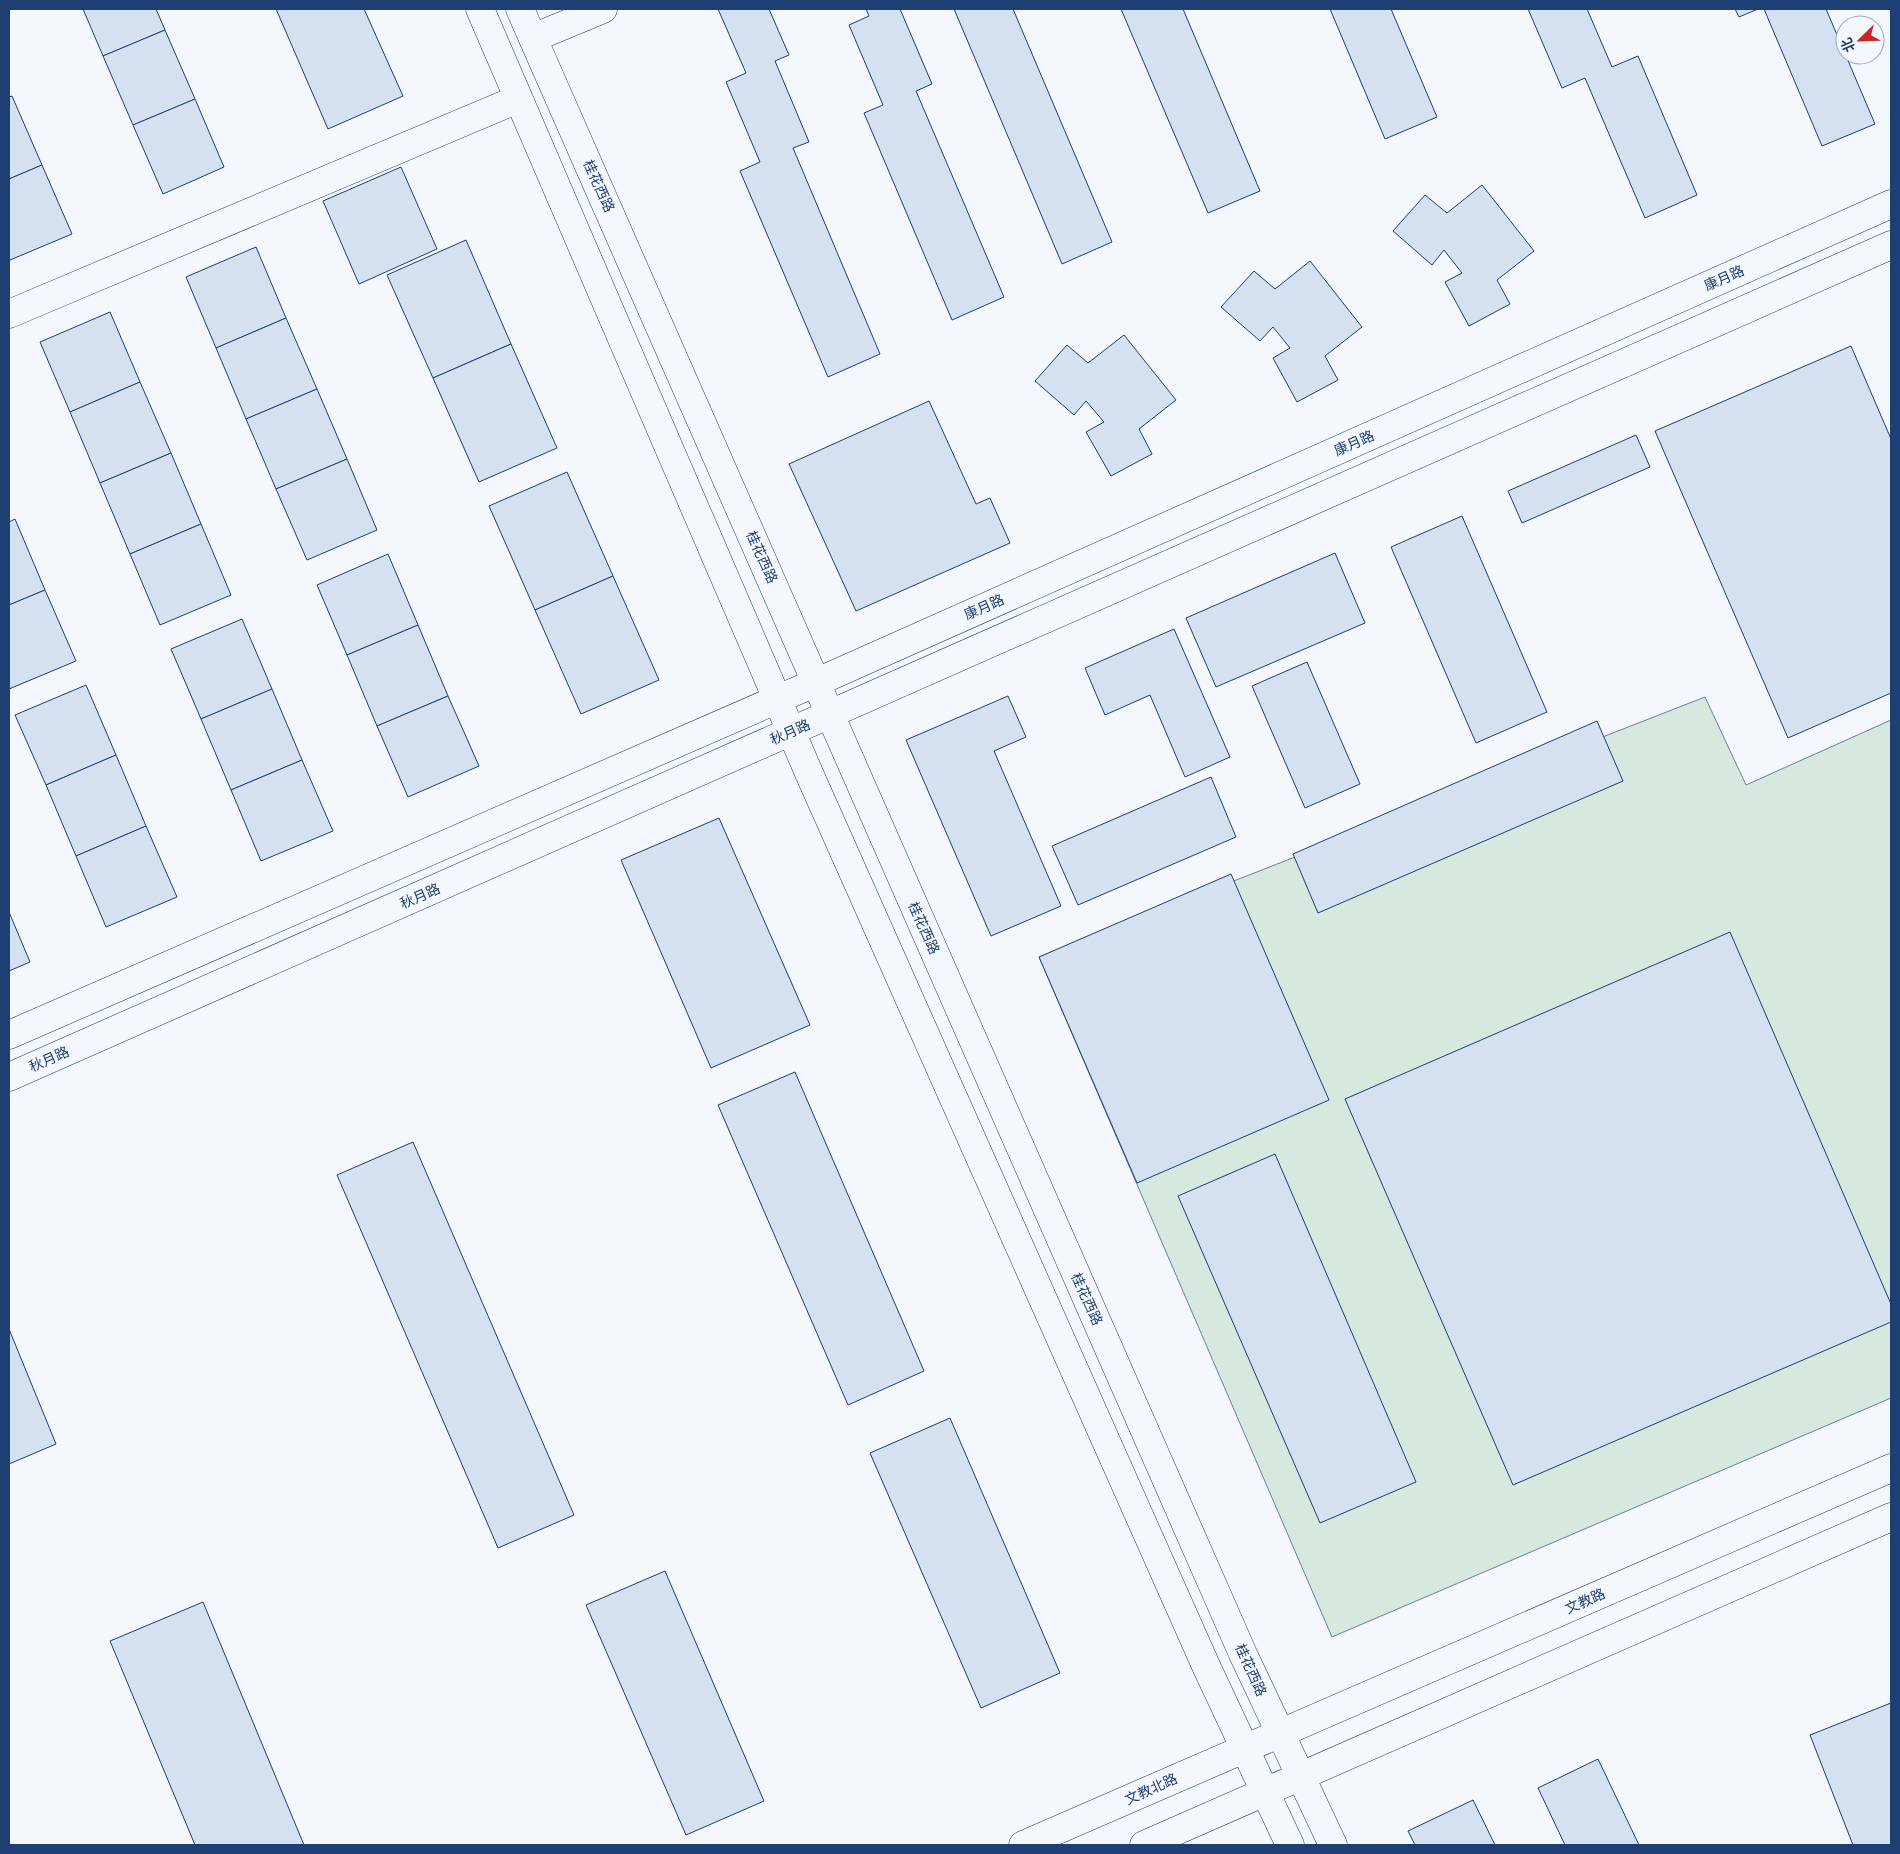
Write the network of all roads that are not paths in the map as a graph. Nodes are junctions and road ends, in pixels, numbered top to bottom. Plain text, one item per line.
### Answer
1 (480, 9) edge
2 (520, 9) edge
3 (603, 9) edge
4 (533, 38) junction
5 (518, 98) junction
6 (1891, 204) edge
7 (1891, 245) edge
8 (9, 314) edge
9 (816, 682) junction
10 (777, 699) junction
11 (831, 714) junction
12 (791, 732) junction
13 (9, 1035) edge
14 (9, 1077) edge
15 (1891, 1468) edge
16 (1891, 1517) edge
17 (1280, 1733) junction
18 (1244, 1748) junction
19 (1300, 1778) junction
20 (1265, 1792) junction
21 (1024, 1845) edge
22 (1144, 1845) edge
23 (1290, 1845) edge
24 (1333, 1845) edge

1 - 5 street
2 - 4 street, 桂花西路
3 - 4 street
4 - 9 street, 桂花西路
5 - 8 street
5 - 10 street
6 - 9 street, 康月路
7 - 11 street
9 - 10 street
9 - 11 street, 桂花西路
10 - 12 street
10 - 13 street
11 - 12 street, 秋月路
11 - 17 street, 桂花西路
12 - 14 street, 秋月路
12 - 18 street
15 - 17 street, 文教路
16 - 19 street
17 - 18 street, 文教北路
17 - 19 street, 桂花西路
18 - 20 street
18 - 21 street, 文教北路
19 - 20 street
19 - 24 street, 桂花西路
20 - 22 street
20 - 23 street

